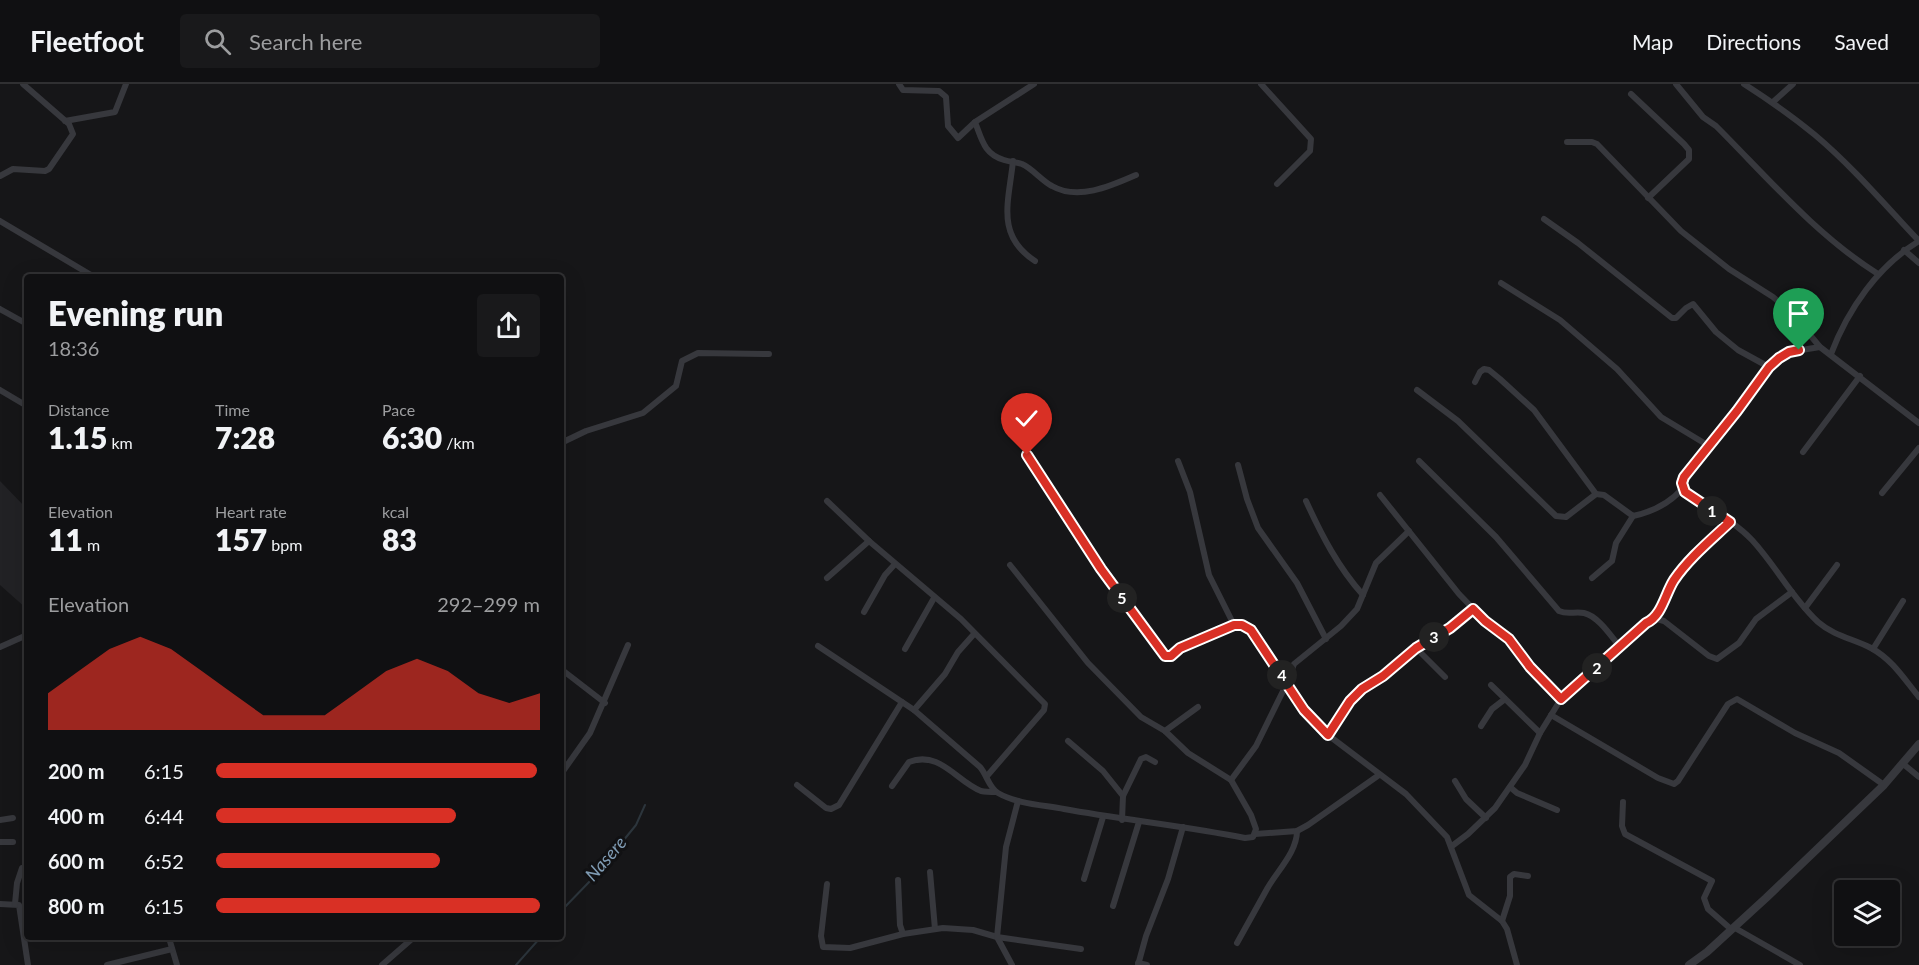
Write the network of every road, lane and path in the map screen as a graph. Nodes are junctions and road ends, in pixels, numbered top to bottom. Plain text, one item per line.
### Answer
1 (23, 84) edge
2 (126, 84) edge
3 (899, 84) edge
4 (1034, 84) edge
5 (1261, 84) edge
6 (1676, 84) edge
7 (1744, 84) edge
8 (1761, 84) edge
9 (1792, 84) edge
10 (1756, 92) junction
11 (1631, 94) dead end
12 (1773, 102) junction
13 (65, 121) junction
14 (975, 122) junction
15 (1567, 141) dead end
16 (1013, 161) junction
17 (1136, 175) dead end
18 (0, 176) edge
19 (1277, 184) dead end
20 (1648, 198) junction
21 (1544, 219) dead end
22 (0, 221) edge
23 (1919, 241) edge
24 (1904, 250) junction
25 (1035, 261) dead end
26 (1919, 263) edge
27 (89, 274) edge
28 (1878, 274) junction
29 (1501, 283) dead end
30 (0, 309) edge
31 (24, 322) edge
32 (1820, 347) junction
33 (769, 354) dead end
34 (1831, 354) junction
35 (1769, 367) junction
36 (1860, 376) junction
37 (1475, 382) dead end
38 (0, 390) edge
39 (1417, 390) dead end
40 (24, 404) edge
41 (1919, 423) edge
42 (564, 442) edge
43 (1709, 446) junction
44 (1919, 448) edge
45 (1803, 452) dead end
46 (1027, 455) dead end
47 (1178, 461) dead end
48 (1419, 461) dead end
49 (1238, 465) dead end
50 (1683, 488) junction
51 (1596, 494) junction
52 (1882, 494) dead end
53 (1380, 495) dead end
54 (826, 501) dead end
55 (1306, 501) dead end
56 (1634, 516) junction
57 (1730, 522) junction
58 (1409, 531) junction
59 (869, 541) junction
60 (895, 564) junction
61 (1837, 565) dead end
62 (1010, 566) dead end
63 (827, 578) dead end
64 (1592, 578) dead end
65 (1792, 592) junction
66 (1363, 595) junction
67 (934, 598) junction
68 (1903, 601) dead end
69 (1805, 608) junction
70 (1473, 609) junction
71 (864, 612) dead end
72 (1654, 620) junction
73 (1234, 625) junction
74 (974, 634) junction
75 (24, 636) edge
76 (1326, 639) junction
77 (628, 645) dead end
78 (818, 646) dead end
79 (0, 647) edge
80 (1620, 647) junction
81 (1416, 648) junction
82 (904, 649) dead end
83 (1873, 649) junction
84 (564, 671) edge
85 (1445, 677) dead end
86 (1287, 683) junction
87 (1491, 685) dead end
88 (1919, 697) edge
89 (1505, 699) junction
90 (1561, 699) junction
91 (902, 702) junction
92 (605, 703) junction
93 (1198, 707) dead end
94 (914, 710) junction
95 (1551, 716) junction
96 (1481, 726) dead end
97 (1165, 731) junction
98 (1540, 733) junction
99 (1328, 735) junction
100 (1068, 741) dead end
101 (1919, 744) edge
102 (1155, 762) dead end
103 (1902, 763) junction
104 (564, 771) edge
105 (1378, 775) junction
106 (987, 776) junction
107 (1919, 777) edge
108 (1231, 780) junction
109 (1455, 781) dead end
110 (797, 785) dead end
111 (1884, 785) junction
112 (892, 786) dead end
113 (1510, 787) junction
114 (996, 792) junction
115 (1123, 796) junction
116 (1018, 801) junction
117 (1623, 802) dead end
118 (1557, 810) dead end
119 (1103, 817) junction
120 (13, 818) dead end
121 (1486, 818) junction
122 (0, 820) edge
123 (1122, 820) junction
124 (1139, 822) junction
125 (1183, 827) junction
126 (1297, 831) junction
127 (1255, 834) junction
128 (0, 842) edge
129 (13, 842) dead end
130 (1452, 846) junction
131 (22, 868) dead end
132 (930, 872) dead end
133 (1528, 876) dead end
134 (1084, 879) dead end
135 (898, 880) dead end
136 (827, 884) dead end
137 (0, 903) edge
138 (15, 904) junction
139 (1113, 906) dead end
140 (1502, 921) junction
141 (935, 929) junction
142 (1733, 929) junction
143 (903, 934) junction
144 (997, 937) junction
145 (24, 938) edge
146 (24, 940) edge
147 (170, 940) edge
148 (411, 940) edge
149 (1237, 943) dead end
150 (172, 949) junction
151 (1081, 949) dead end
152 (1138, 964) edge
153 (28, 965) edge
154 (107, 965) edge
155 (177, 965) edge
156 (382, 965) edge
157 (1012, 965) edge
158 (1147, 965) edge
159 (1517, 965) edge
160 (1689, 965) edge
161 (1800, 965) edge

1 - 13 street
2 - 13 street
3 - 14 street
4 - 14 street
5 - 19 street
6 - 28 street
7 - 10 street
8 - 10 street
9 - 12 street
10 - 12 street
11 - 20 street
12 - 23 street
13 - 18 street
14 - 16 street
15 - 20 street
16 - 17 street
16 - 25 street
20 - 32 street
21 - 35 street
22 - 27 street
23 - 24 street
24 - 26 street
24 - 28 street
28 - 34 street
29 - 43 street
30 - 31 street
32 - 34 street
32 - 35 street
33 - 42 street
34 - 36 street
35 - 43 street
36 - 41 street
36 - 45 street
37 - 51 street
38 - 40 street
39 - 51 street
43 - 50 street
44 - 52 street
46 - 73 street
47 - 73 street
48 - 80 street
49 - 76 street
50 - 56 street
50 - 57 street
51 - 56 street
53 - 58 street
54 - 59 street
55 - 66 street
56 - 64 street
57 - 65 street
57 - 72 street
58 - 66 street
58 - 70 street
59 - 60 street
59 - 63 street
60 - 67 street
60 - 71 street
61 - 69 street
62 - 97 street
65 - 69 street
65 - 72 street
66 - 76 street
67 - 74 street
67 - 82 street
68 - 83 street
69 - 83 street
70 - 81 street
70 - 90 street
72 - 80 street
73 - 86 street
74 - 94 street
74 - 106 street
75 - 79 street
76 - 86 street
77 - 92 street
78 - 91 street
80 - 90 street
81 - 85 street
81 - 99 street
83 - 88 street
84 - 92 street
86 - 99 street
86 - 108 street
87 - 89 street
89 - 96 street
89 - 98 street
90 - 95 street
91 - 94 street
91 - 110 street
92 - 104 street
93 - 97 street
94 - 106 street
95 - 98 street
95 - 111 street
97 - 108 street
98 - 113 street
99 - 105 street
100 - 115 street
101 - 103 street
102 - 115 street
103 - 107 street
103 - 111 street
105 - 126 street
105 - 130 street
106 - 114 street
108 - 127 street
109 - 121 street
111 - 142 street
112 - 114 street
113 - 118 street
113 - 121 street
114 - 116 street
115 - 123 street
116 - 119 street
116 - 144 street
117 - 142 street
119 - 123 street
119 - 134 street
120 - 122 street
121 - 130 street
123 - 124 street
124 - 125 street
124 - 139 street
125 - 127 street
125 - 152 street
126 - 127 street
126 - 149 street
128 - 129 street
130 - 140 street
131 - 138 street
132 - 141 street
133 - 140 street
135 - 143 street
136 - 143 street
137 - 138 street
138 - 145 street
140 - 159 street
141 - 143 street
141 - 144 street
142 - 160 street
142 - 161 street
144 - 151 street
144 - 157 street
146 - 153 street
147 - 150 street
148 - 156 street
150 - 154 street
150 - 155 street
152 - 158 street

